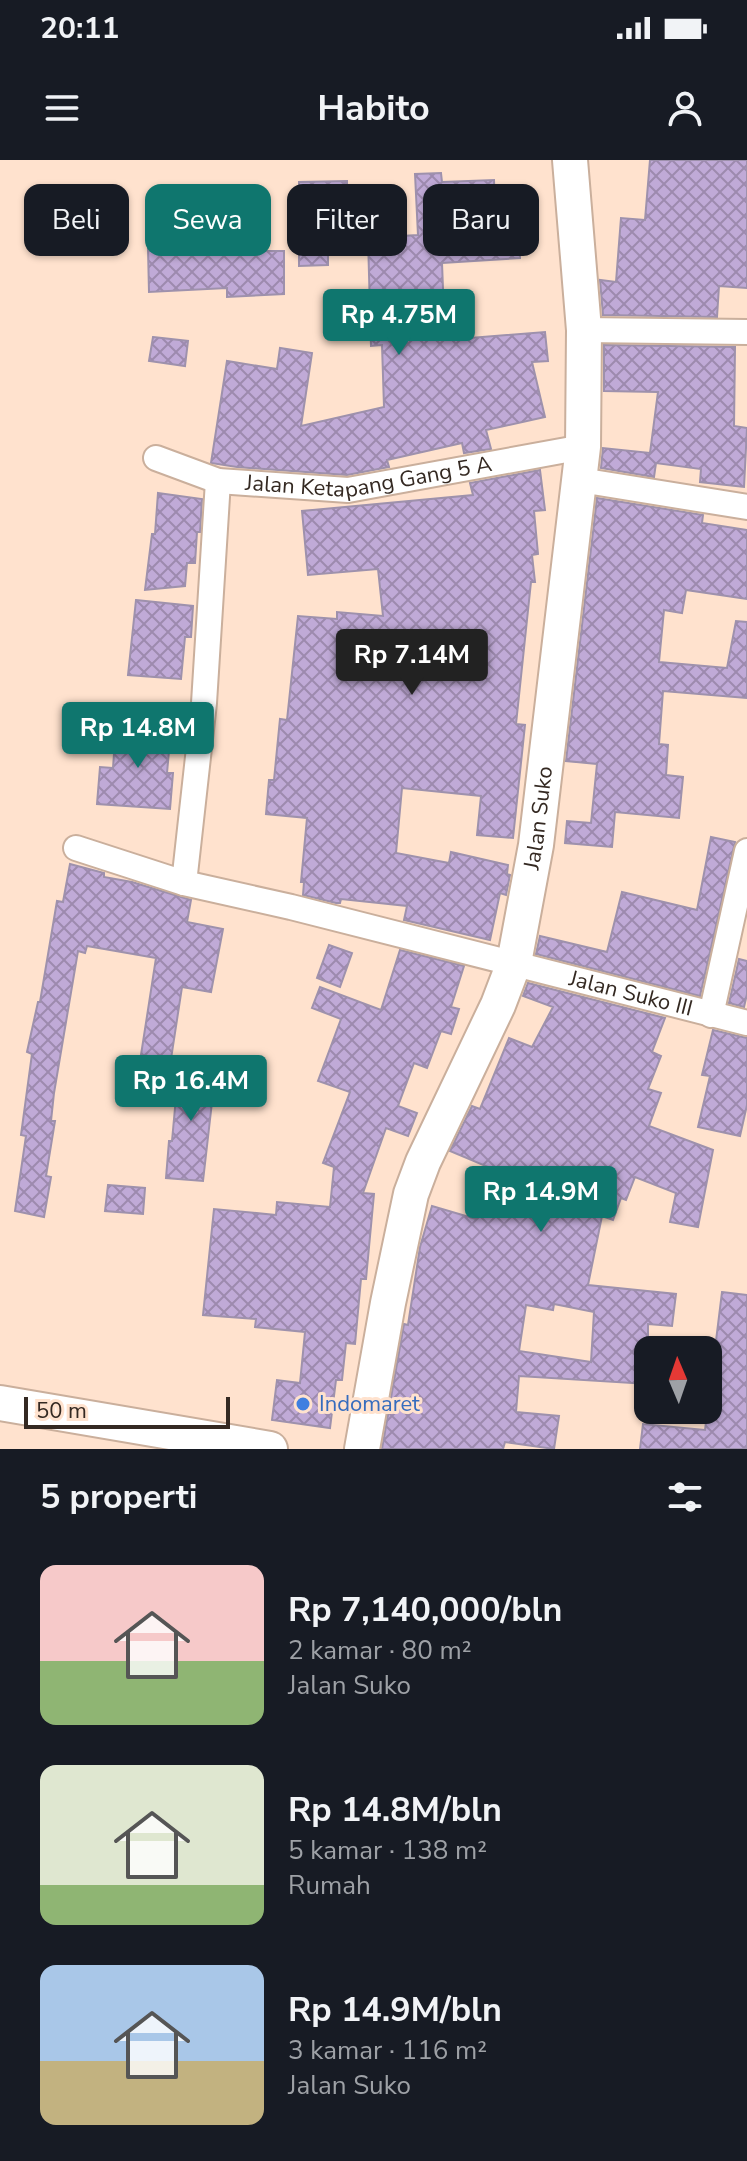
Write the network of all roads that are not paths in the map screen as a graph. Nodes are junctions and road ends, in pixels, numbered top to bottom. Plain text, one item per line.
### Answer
1 (570, 160) edge
2 (584, 330) junction
3 (747, 332) edge
4 (156, 458) dead end
5 (582, 463) junction
6 (218, 481) junction
7 (747, 507) edge
8 (76, 848) dead end
9 (747, 851) edge
10 (184, 883) junction
11 (514, 963) junction
12 (711, 1015) junction
13 (747, 1023) edge
14 (0, 1403) edge
15 (270, 1449) edge
16 (362, 1449) edge

1 - 2 street, Jalan Suko
2 - 3 street
2 - 5 street, Jalan Suko
4 - 6 street, Jalan Ketapang Gang 5 A
5 - 6 street, Jalan Ketapang Gang 5 A
5 - 7 street, Jalan Ketapang Gang 5 A
5 - 11 street, Jalan Suko
6 - 10 street
8 - 10 street, Jalan Suko III
9 - 12 street
10 - 11 street, Jalan Suko III
11 - 12 street, Jalan Suko III
11 - 16 street, Jalan Suko
12 - 13 street, Jalan Suko III
14 - 15 street

